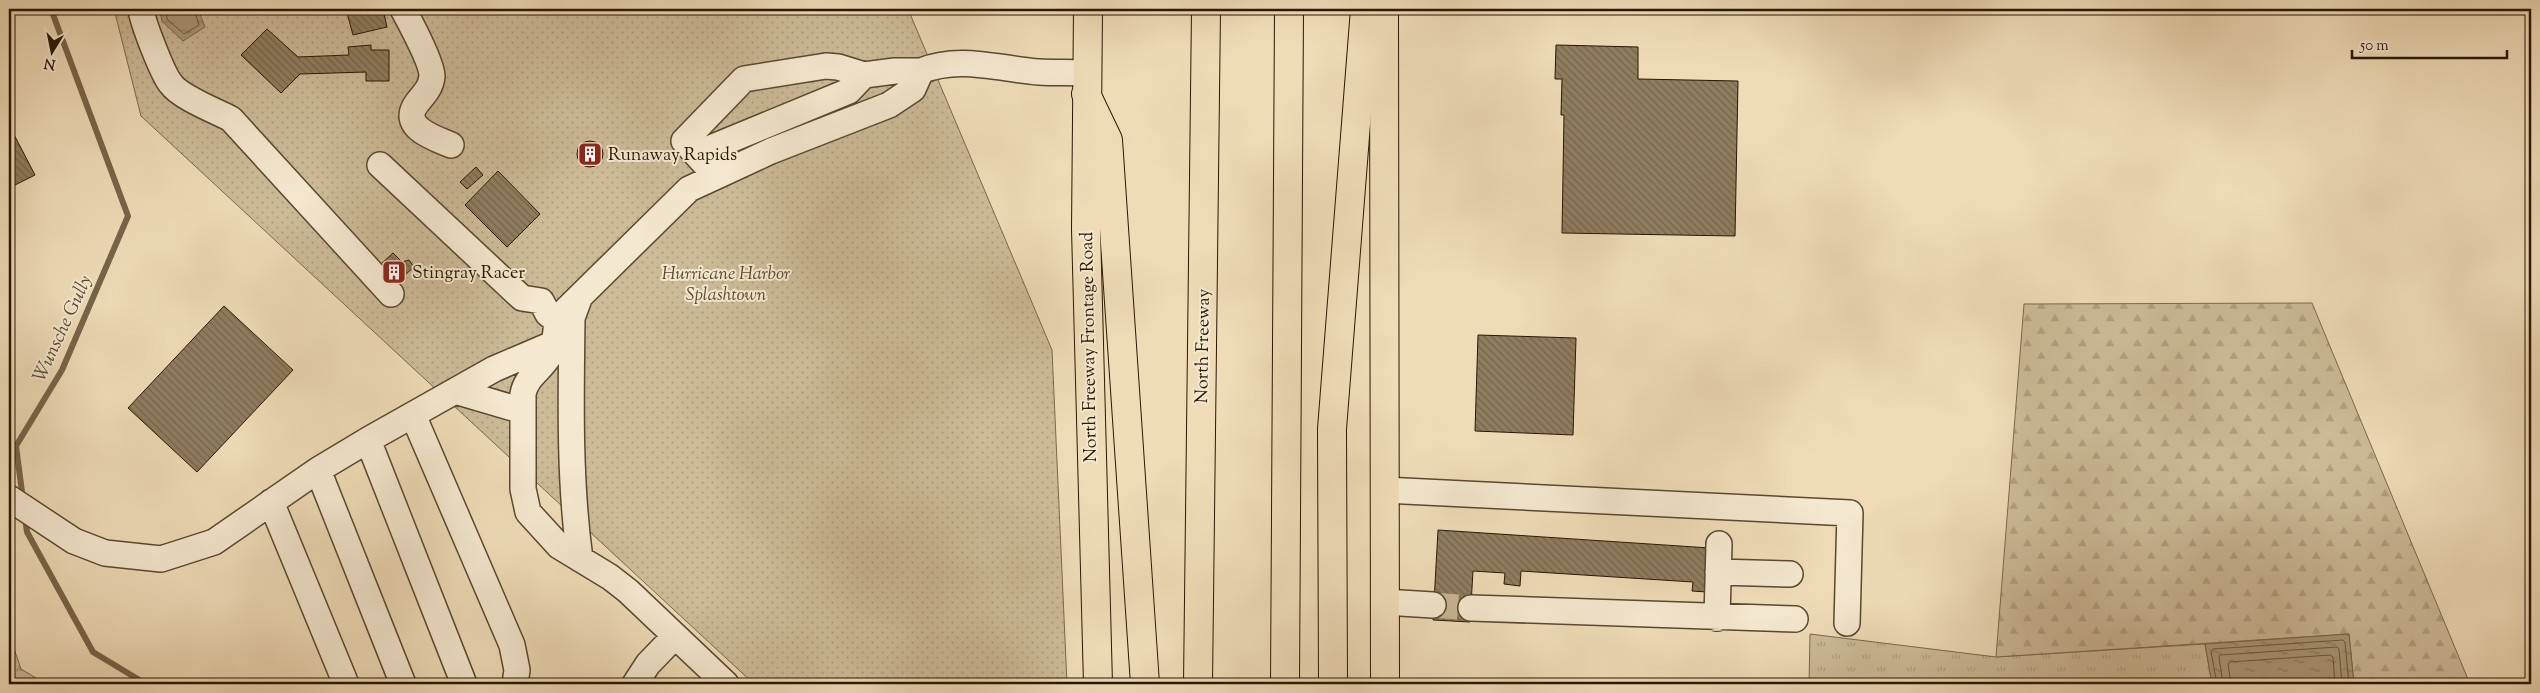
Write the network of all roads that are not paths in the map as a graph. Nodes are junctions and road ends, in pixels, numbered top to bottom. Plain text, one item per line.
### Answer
1 (141, 9) edge
2 (403, 9) edge
3 (1088, 9) edge
4 (1206, 9) edge
5 (1290, 9) edge
6 (1365, 9) edge
7 (1384, 9) edge
8 (921, 71) junction
9 (864, 75) junction
10 (1086, 84) junction
11 (451, 145) dead end
12 (696, 154) junction
13 (380, 165) dead end
14 (716, 176) junction
15 (589, 286) junction
16 (391, 294) dead end
17 (556, 332) junction
18 (527, 382) junction
19 (455, 391) junction
20 (572, 400) junction
21 (523, 411) junction
22 (413, 415) junction
23 (368, 440) junction
24 (318, 470) junction
25 (1384, 490) junction
26 (9, 498) edge
27 (271, 502) junction
28 (1719, 544) dead end
29 (580, 559) junction
30 (1718, 572) junction
31 (1790, 574) dead end
32 (1384, 602) junction
33 (1433, 605) tunnel mouth
34 (1471, 608) tunnel mouth
35 (1717, 618) junction
36 (1795, 619) dead end
37 (1847, 622) dead end
38 (675, 636) junction
39 (346, 684) edge
40 (403, 684) edge
41 (464, 684) edge
42 (515, 684) edge
43 (635, 684) edge
44 (726, 684) edge
45 (1098, 684) edge
46 (1145, 684) edge
47 (1198, 684) edge
48 (1285, 684) edge
49 (1333, 684) edge
50 (1385, 684) edge

1 - 16 street
2 - 11 street
3 - 10 main road, North Freeway Frontage Road
4 - 47 main road, North Freeway
5 - 48 main road
6 - 49 main road
7 - 25 main road
8 - 9 street
8 - 10 street
8 - 14 street
9 - 12 street
9 - 12 street
10 - 45 main road, North Freeway Frontage Road
10 - 46 main road
12 - 14 street
13 - 17 street
14 - 15 street
15 - 17 street
15 - 20 street
17 - 18 street
17 - 19 street
18 - 20 street
18 - 21 street
19 - 21 street
19 - 22 street
20 - 29 street
21 - 29 street
22 - 23 street
22 - 42 street
23 - 24 street
23 - 41 street
24 - 27 street
24 - 40 street
25 - 32 main road
25 - 37 street
26 - 27 street
27 - 39 street
28 - 30 street
29 - 38 street
30 - 31 street
30 - 35 street
32 - 33 street
32 - 50 main road
34 - 35 street
35 - 36 street
38 - 43 street
38 - 44 street

